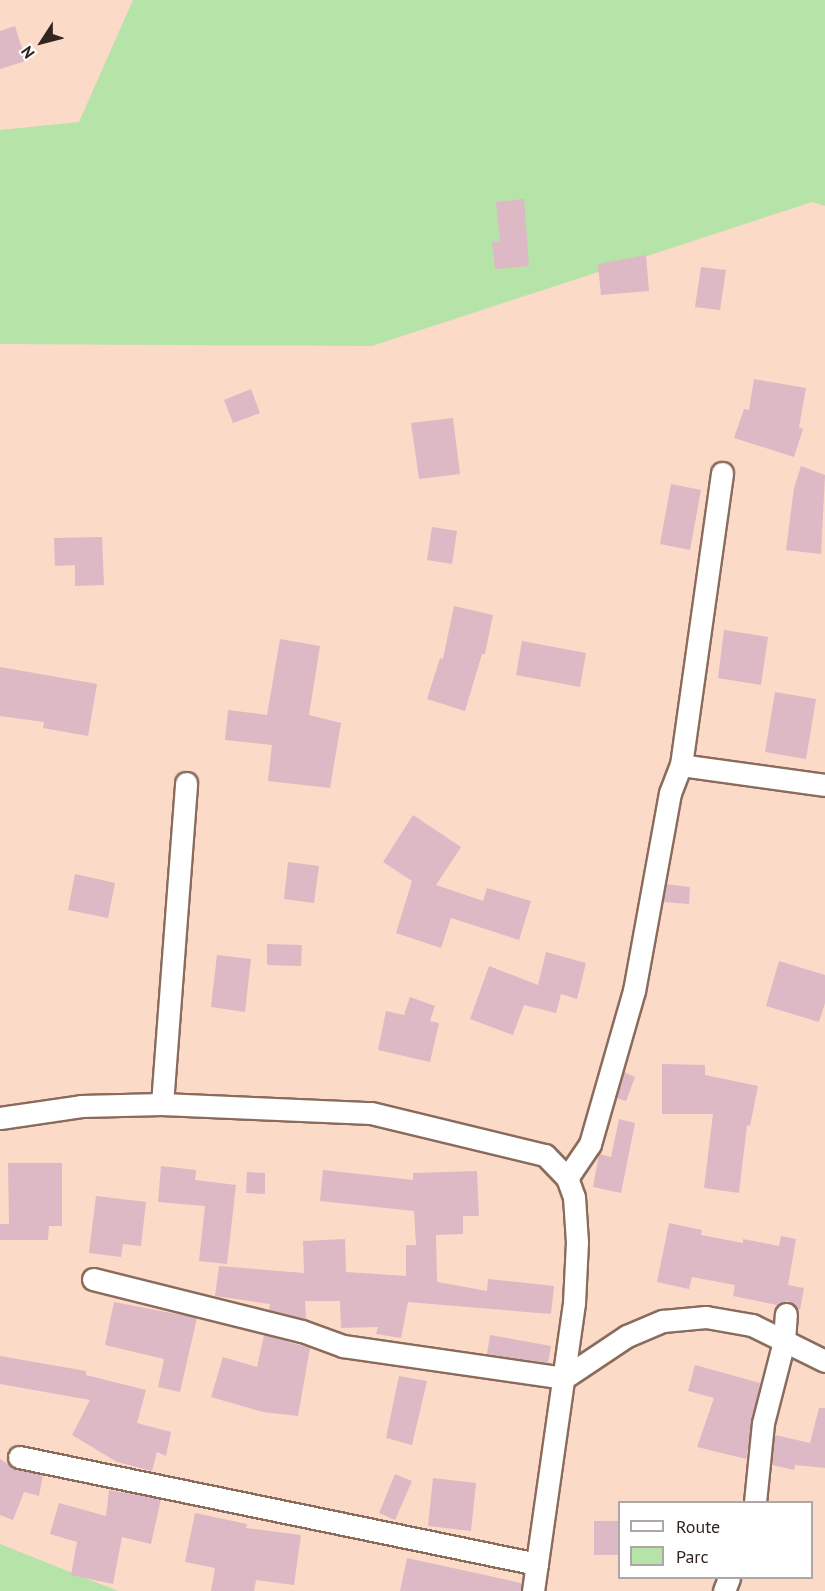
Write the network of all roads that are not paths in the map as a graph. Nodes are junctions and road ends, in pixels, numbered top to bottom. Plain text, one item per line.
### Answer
1 (722, 473) dead end
2 (681, 765) junction
3 (186, 783) dead end
4 (825, 785) edge
5 (162, 1104) junction
6 (0, 1118) edge
7 (567, 1178) junction
8 (93, 1279) dead end
9 (786, 1314) dead end
10 (784, 1341) junction
11 (825, 1361) edge
12 (564, 1377) junction
13 (19, 1457) dead end
14 (755, 1501) edge
15 (537, 1563) junction
16 (533, 1591) edge

1 - 2 street
2 - 4 street
2 - 7 street
3 - 5 street
5 - 6 street
5 - 7 street
7 - 12 street
8 - 12 street
9 - 10 street
10 - 11 street
10 - 12 street
10 - 14 street
12 - 15 street
13 - 15 street
15 - 16 street

